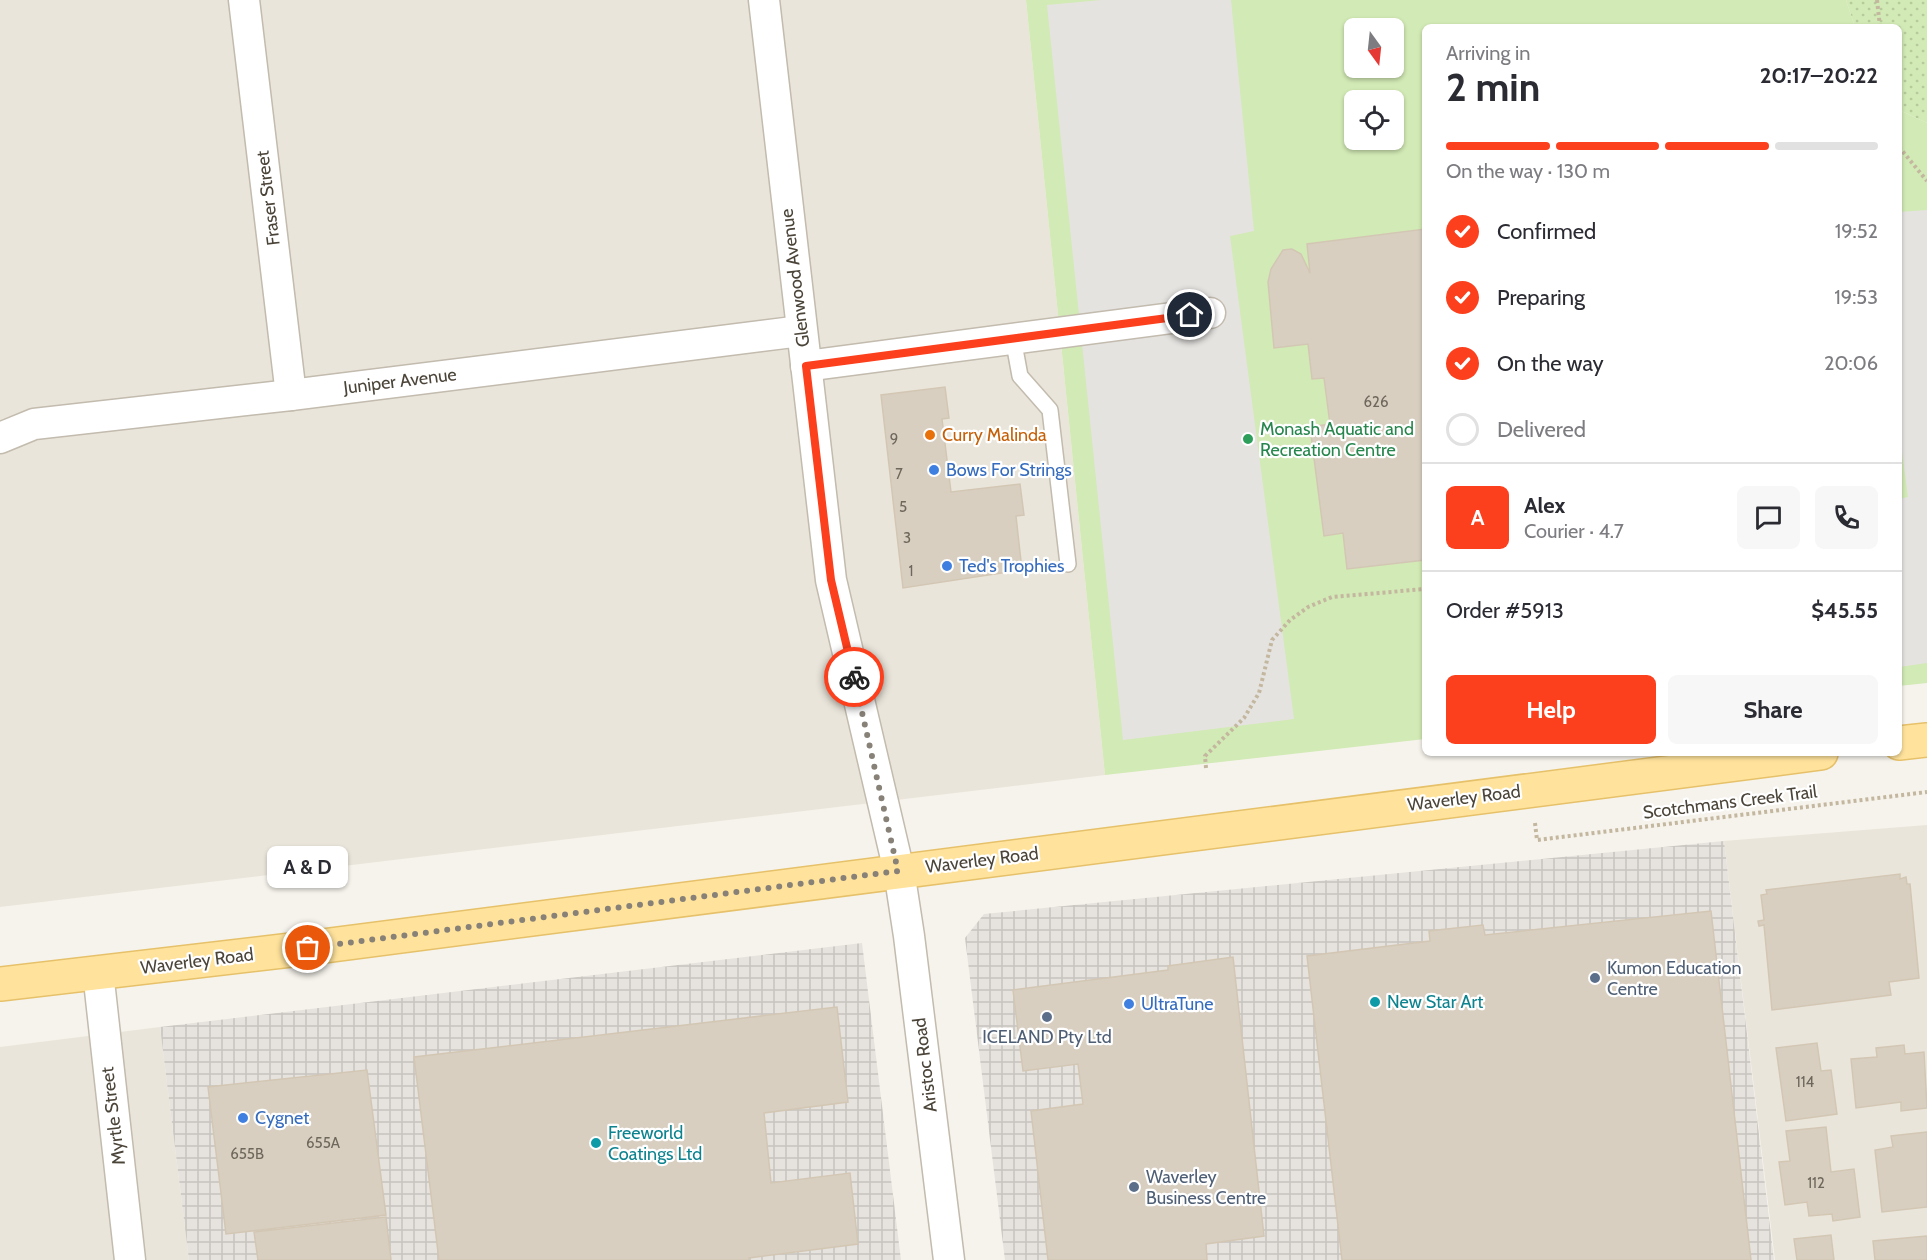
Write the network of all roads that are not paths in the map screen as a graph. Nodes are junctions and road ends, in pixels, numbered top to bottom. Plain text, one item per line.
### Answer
1 (244, 0) edge
2 (764, 0) edge
3 (1210, 313) dead end
4 (801, 331) junction
5 (1013, 338) junction
6 (806, 366) junction
7 (291, 395) junction
8 (0, 438) edge
9 (1068, 564) dead end
10 (1798, 756) edge
11 (898, 871) junction
12 (98, 972) junction
13 (0, 984) edge
14 (130, 1260) edge
15 (949, 1260) edge

1 - 7 street, Fraser Street
2 - 4 street, Glenwood Avenue
3 - 5 street
4 - 6 street, Glenwood Avenue
4 - 7 street, Juniper Avenue
5 - 6 street
5 - 9 lane
6 - 11 street, Glenwood Avenue
7 - 8 street, Juniper Avenue
10 - 11 main road, Waverley Road
11 - 12 main road, Waverley Road
11 - 15 street, Aristoc Road
12 - 13 main road, Waverley Road
12 - 14 street, Myrtle Street

